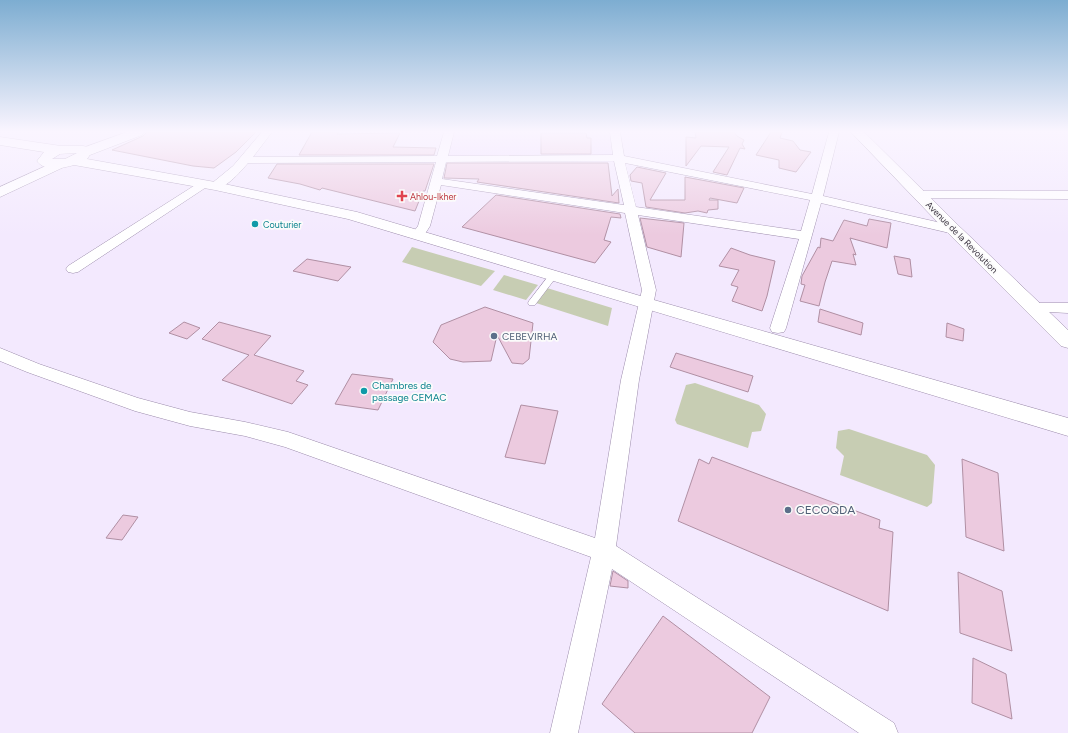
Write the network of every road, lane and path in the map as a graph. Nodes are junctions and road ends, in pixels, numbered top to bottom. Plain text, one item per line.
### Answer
1 (43, 166) edge
2 (49, 166) edge
3 (123, 166) edge
4 (237, 166) edge
5 (440, 166) edge
6 (621, 166) edge
7 (659, 166) edge
8 (825, 166) edge
9 (891, 166) edge
10 (436, 181) junction
11 (214, 183) junction
12 (0, 185) edge
13 (0, 193) edge
14 (920, 195) junction
15 (1068, 195) edge
16 (816, 198) junction
17 (630, 210) junction
18 (421, 230) junction
19 (954, 230) junction
20 (806, 236) junction
21 (73, 269) dead end
22 (553, 276) junction
23 (648, 297) junction
24 (532, 302) dead end
25 (1034, 308) junction
26 (1068, 308) edge
27 (778, 328) junction
28 (1068, 341) edge
29 (0, 354) edge
30 (1068, 412) edge
31 (1068, 427) edge
32 (604, 551) junction
33 (564, 733) edge
34 (884, 733) edge

1 - 12 street
2 - 13 street
3 - 11 main road
4 - 11 street
5 - 10 street
6 - 17 street
7 - 16 street
8 - 16 street
9 - 14 street, Avenue de la Revolution
10 - 17 street
10 - 18 street
11 - 18 main road
11 - 21 street
14 - 15 street
14 - 19 street, Avenue de la Revolution
16 - 19 street
16 - 20 street
17 - 20 street
17 - 23 street
18 - 22 main road
18 - 23 main road
19 - 25 street, Avenue de la Revolution
20 - 27 street
22 - 23 main road
22 - 24 lane
23 - 27 main road
23 - 31 main road
23 - 32 street
25 - 26 street
25 - 28 street, Avenue de la Revolution
27 - 30 main road
29 - 32 street
32 - 33 street
32 - 34 street

